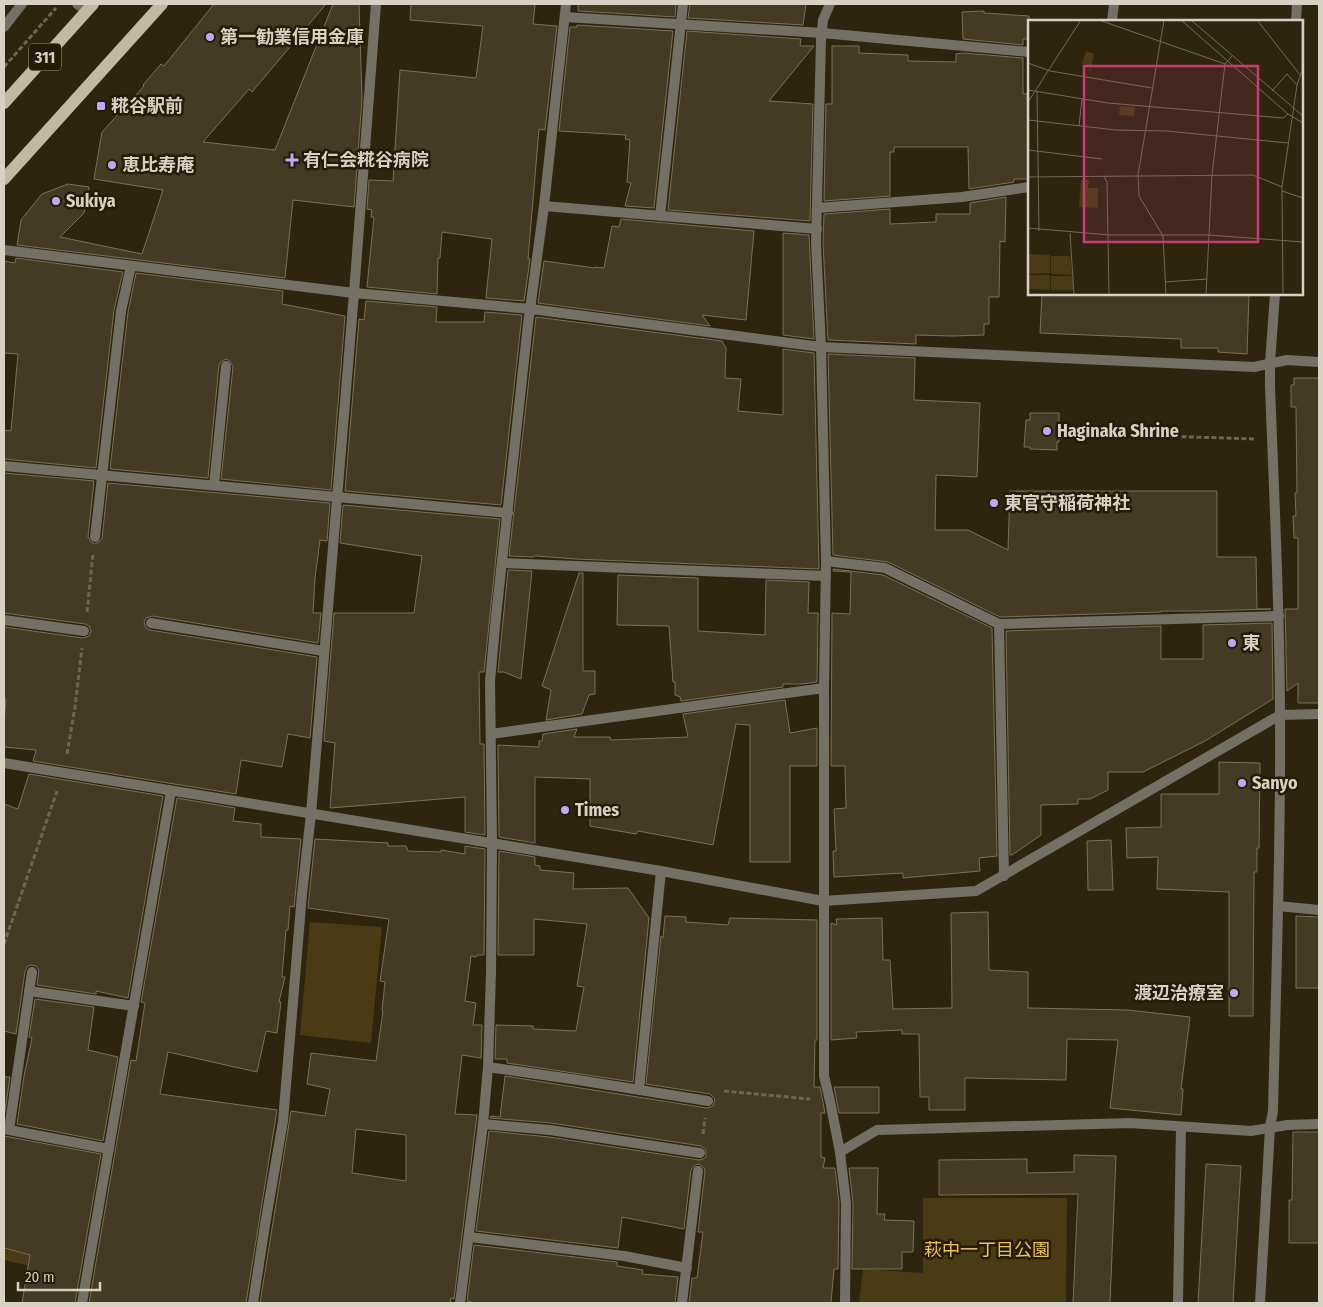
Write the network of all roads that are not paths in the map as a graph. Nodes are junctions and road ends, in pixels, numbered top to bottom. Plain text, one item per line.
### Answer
1 (22, 4) edge
2 (162, 4) edge
3 (376, 4) edge
4 (566, 4) edge
5 (683, 4) edge
6 (830, 4) edge
7 (1114, 4) edge
8 (1297, 4) edge
9 (86, 6) edge
10 (565, 16) junction
11 (1112, 20) edge
12 (1296, 20) edge
13 (681, 24) junction
14 (4, 27) edge
15 (822, 33) junction
16 (1028, 52) edge
17 (4, 103) edge
18 (4, 179) edge
19 (1028, 187) edge
20 (544, 206) junction
21 (817, 208) junction
22 (660, 216) junction
23 (817, 229) junction
24 (4, 250) edge
25 (131, 266) junction
26 (354, 293) junction
27 (1275, 295) edge
28 (531, 309) junction
29 (821, 347) junction
30 (1319, 362) edge
31 (1270, 363) junction
32 (226, 366) dead end
33 (4, 466) edge
34 (103, 475) junction
35 (214, 485) junction
36 (336, 497) junction
37 (508, 513) junction
38 (95, 537) road end
39 (826, 561) junction
40 (502, 562) junction
41 (826, 576) junction
42 (1279, 616) junction
43 (4, 620) edge
44 (151, 623) dead end
45 (999, 624) junction
46 (84, 632) road end
47 (324, 651) junction
48 (824, 688) junction
49 (1319, 714) edge
50 (1280, 715) junction
51 (491, 734) junction
52 (4, 763) edge
53 (171, 791) junction
54 (311, 814) junction
55 (492, 843) junction
56 (661, 871) junction
57 (1004, 876) junction
58 (823, 901) junction
59 (1278, 906) junction
60 (1319, 910) edge
61 (32, 972) dead end
62 (29, 991) junction
63 (134, 1006) junction
64 (488, 1067) junction
65 (639, 1090) junction
66 (708, 1101) road end
67 (483, 1124) junction
68 (1319, 1124) edge
69 (1182, 1126) junction
70 (1270, 1127) junction
71 (6, 1129) edge
72 (109, 1149) junction
73 (840, 1152) junction
74 (700, 1153) road end
75 (698, 1172) dead end
76 (469, 1237) junction
77 (687, 1268) junction
78 (82, 1303) edge
79 (253, 1303) edge
80 (460, 1303) edge
81 (682, 1303) edge
82 (845, 1303) edge
83 (1178, 1303) edge
84 (1260, 1303) edge

1 - 14 street
2 - 18 main road
3 - 26 street
4 - 10 street
5 - 13 street
6 - 15 street
7 - 11 street
8 - 12 street
9 - 17 main road, 311
10 - 13 street
10 - 20 street
13 - 15 street
13 - 22 street
15 - 16 street
15 - 21 street
19 - 21 street
20 - 22 street
20 - 28 street
21 - 23 street
22 - 23 street
23 - 29 street
24 - 25 street
25 - 26 street
25 - 34 street
26 - 28 street
26 - 36 street
27 - 31 street
28 - 29 street
28 - 37 street
29 - 31 street
29 - 39 street
30 - 31 street
31 - 42 street
32 - 35 street
33 - 34 street
34 - 35 street
34 - 38 street
35 - 36 street
36 - 37 street
36 - 47 street
37 - 40 street
39 - 41 street
39 - 45 street
40 - 41 street
40 - 51 street
41 - 48 street
42 - 45 street
42 - 50 street
43 - 46 street
44 - 47 street
45 - 57 street
47 - 54 street
48 - 51 street
48 - 58 street
49 - 50 street
50 - 57 street
50 - 59 street
51 - 55 street
52 - 53 street
53 - 54 street
53 - 63 street
54 - 55 street
54 - 79 street
55 - 56 street
55 - 64 street
56 - 58 street
56 - 65 street
57 - 58 street
58 - 73 street
59 - 60 street
59 - 70 street
61 - 62 street
62 - 63 street
62 - 71 street
63 - 72 street
64 - 65 street
64 - 67 street
65 - 66 street
67 - 74 street
67 - 76 street
68 - 70 street
69 - 70 street
69 - 73 street
69 - 83 street
70 - 84 street
71 - 72 street
72 - 78 street
73 - 82 street
75 - 77 street
76 - 77 street
76 - 80 street
77 - 81 street

